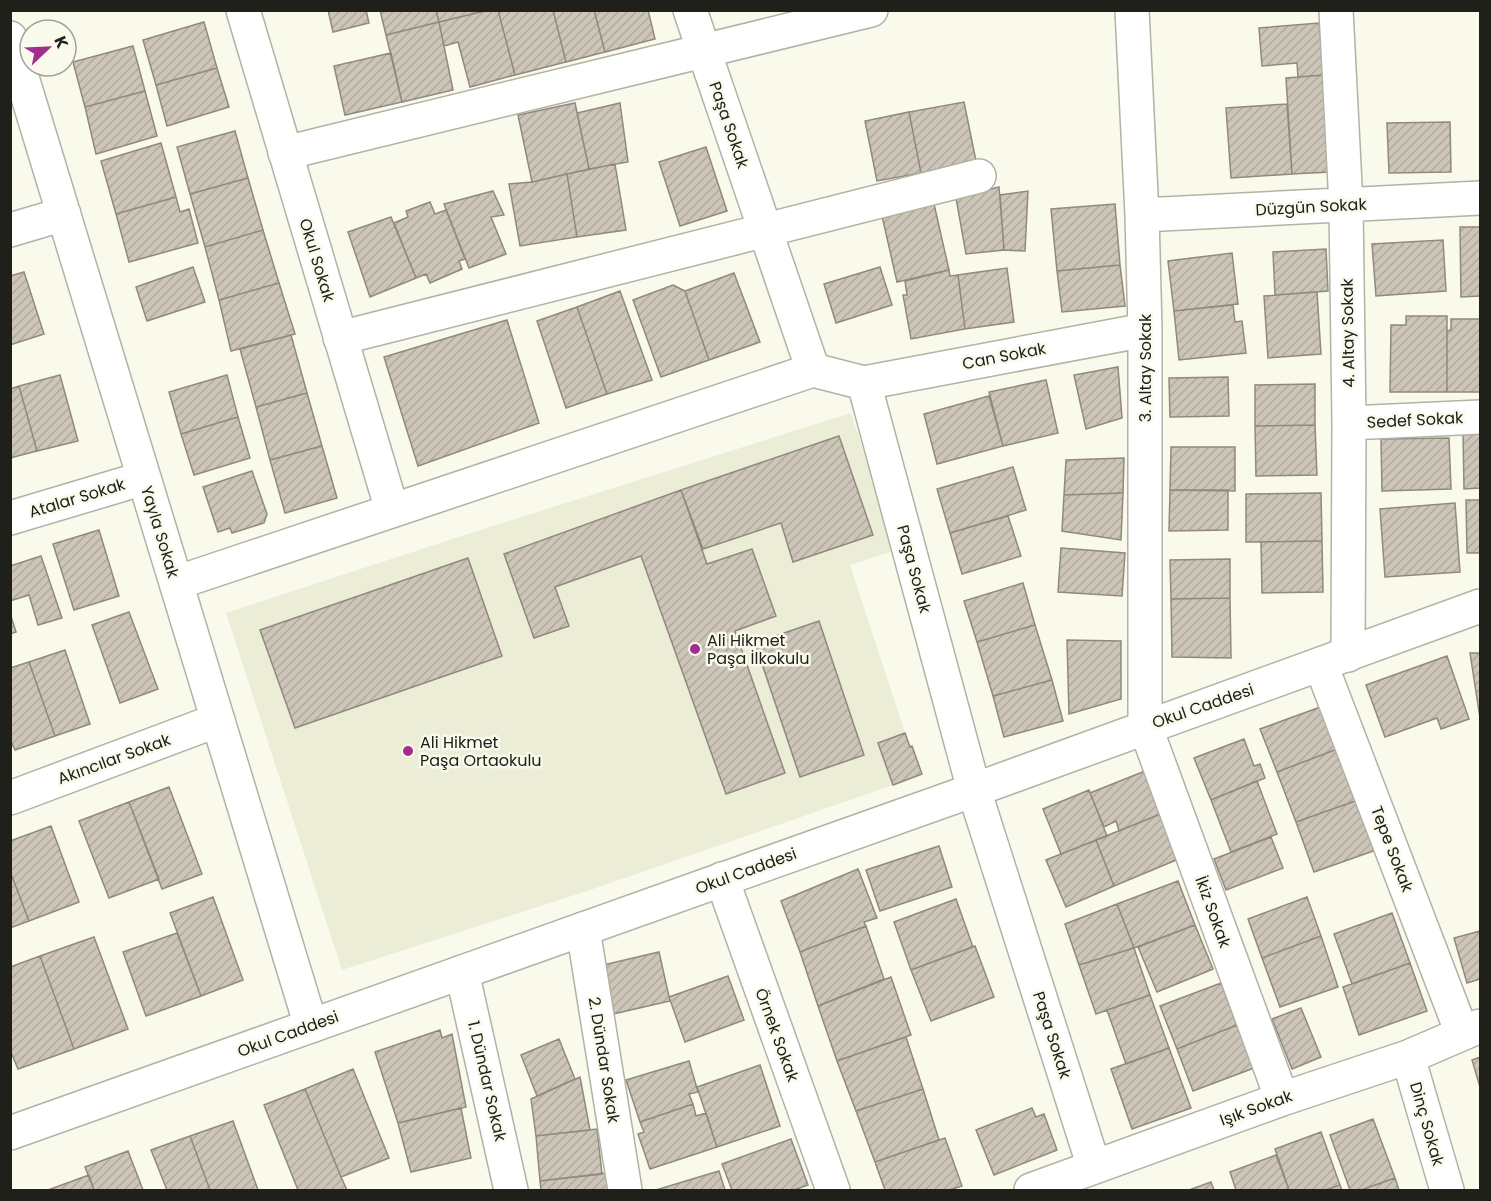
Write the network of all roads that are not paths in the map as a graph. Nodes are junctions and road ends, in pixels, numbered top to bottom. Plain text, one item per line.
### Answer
1 (243, 10) edge
2 (690, 10) edge
3 (871, 10) edge
4 (1132, 10) edge
5 (1336, 10) edge
6 (10, 38) edge
7 (704, 51) junction
8 (285, 153) junction
9 (979, 176) dead end
10 (1480, 198) edge
11 (1346, 205) junction
12 (64, 214) junction
13 (1142, 215) junction
14 (10, 230) edge
15 (765, 230) junction
16 (1145, 330) junction
17 (340, 338) junction
18 (813, 370) junction
19 (864, 383) junction
20 (1480, 417) edge
21 (1349, 423) junction
22 (144, 478) junction
23 (392, 510) junction
24 (10, 518) edge
25 (176, 583) junction
26 (1480, 606) edge
27 (1335, 660) junction
28 (218, 720) junction
29 (1145, 726) junction
30 (974, 790) junction
31 (10, 798) edge
32 (722, 879) junction
33 (583, 929) junction
34 (462, 972) junction
35 (310, 1026) junction
36 (1472, 1030) edge
37 (1408, 1057) junction
38 (1282, 1099) junction
39 (10, 1133) edge
40 (1094, 1167) junction
41 (512, 1191) edge
42 (625, 1191) edge
43 (833, 1191) edge
44 (1031, 1191) edge
45 (1447, 1191) edge

1 - 8 street, Okul Sokak
2 - 7 street, Paşa Sokak
3 - 7 street
4 - 13 street, 3. Altay Sokak
5 - 11 street, 4. Altay Sokak
6 - 12 street, Yayla Sokak
7 - 8 street
7 - 15 street, Paşa Sokak
8 - 17 street, Okul Sokak
9 - 15 street
10 - 11 street, Düzgün Sokak
11 - 13 street, Düzgün Sokak
11 - 21 street, 4. Altay Sokak
12 - 14 street
12 - 22 street, Yayla Sokak
13 - 16 street, 3. Altay Sokak
15 - 17 street
15 - 18 street, Paşa Sokak
16 - 19 street, Can Sokak
16 - 29 street, 3. Altay Sokak
17 - 23 street, Okul Sokak
18 - 19 street
18 - 23 street
19 - 30 street, Paşa Sokak
20 - 21 street, Sedef Sokak
21 - 27 street, 4. Altay Sokak
22 - 24 street, Atalar Sokak
22 - 25 street, Yayla Sokak
23 - 25 street
25 - 28 street, Yayla Sokak
26 - 27 street, Okul Caddesi
27 - 29 street, Okul Caddesi
27 - 36 street, Tepe Sokak
28 - 31 street, Akıncılar Sokak
28 - 35 street, Yayla Sokak
29 - 30 street, Okul Caddesi
29 - 38 street, İkiz Sokak
30 - 32 street, Okul Caddesi
30 - 40 street, Paşa Sokak
32 - 33 street, Okul Caddesi
32 - 43 street, Örnek Sokak
33 - 34 street, Okul Caddesi
33 - 42 street, 2. Dündar Sokak
34 - 35 street, Okul Caddesi
34 - 41 street, 1. Dündar Sokak
35 - 39 street, Okul Caddesi
36 - 37 street, Işık Sokak
37 - 38 street, Işık Sokak
37 - 45 street, Dinç Sokak
38 - 40 street, Işık Sokak
40 - 44 street, Işık Sokak

